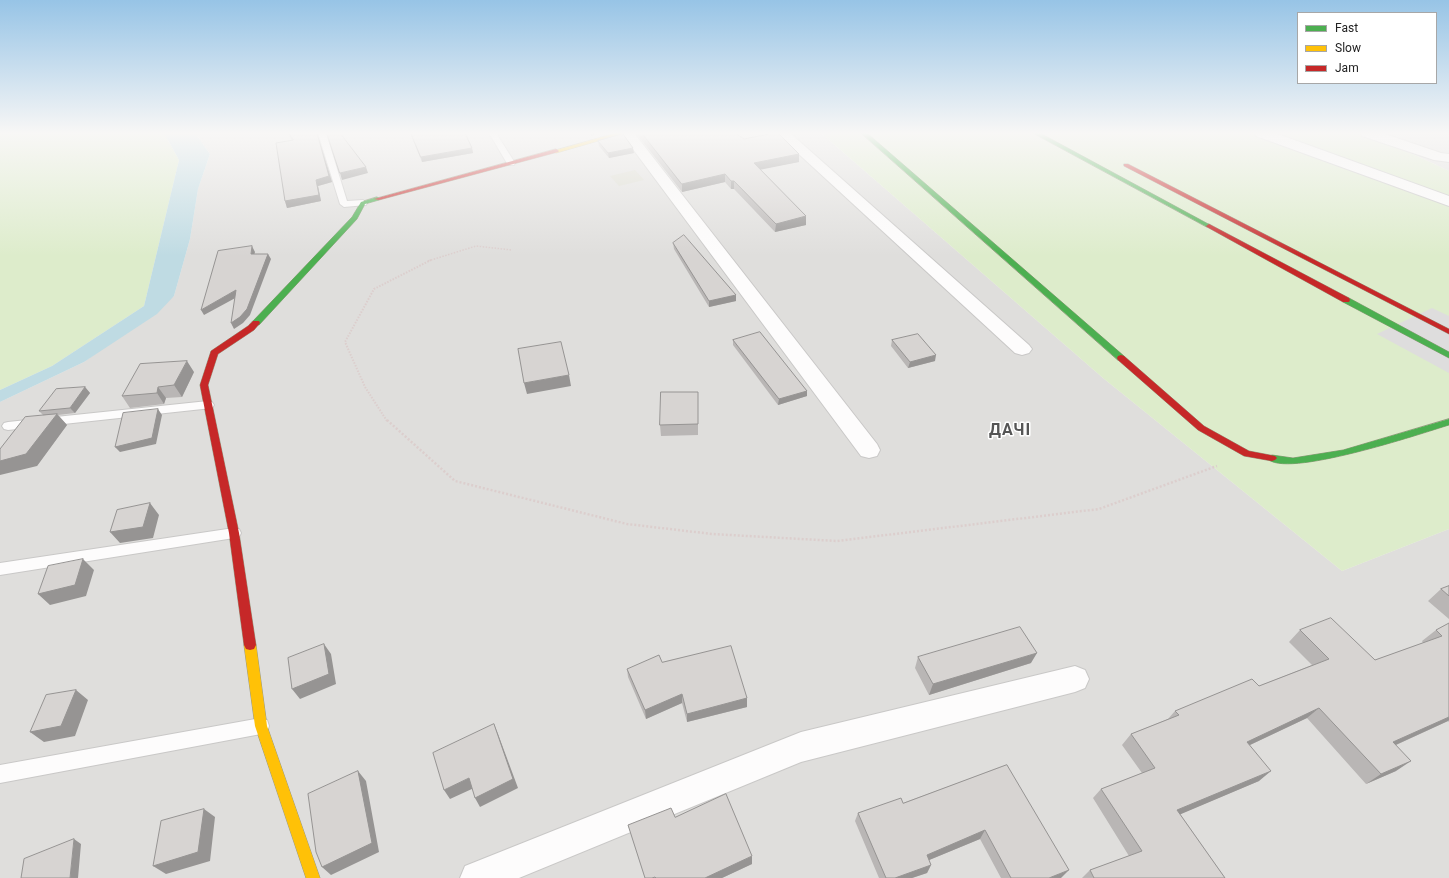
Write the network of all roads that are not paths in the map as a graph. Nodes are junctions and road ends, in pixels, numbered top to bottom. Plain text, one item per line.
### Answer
1 (335, 174) edge
2 (470, 174) edge
3 (656, 174) edge
4 (827, 174) edge
5 (909, 174) edge
6 (1110, 174) edge
7 (1144, 174) edge
8 (1375, 174) edge
9 (1449, 200) edge
10 (363, 203) junction
11 (1449, 332) edge
12 (1022, 349) dead end
13 (1449, 355) edge
14 (208, 405) junction
15 (1449, 422) edge
16 (8, 426) dead end
17 (870, 450) dead end
18 (234, 533) junction
19 (0, 569) edge
20 (1075, 679) dead end
21 (261, 726) junction
22 (0, 774) edge
23 (313, 878) edge
24 (477, 878) edge

1 - 10 lane
2 - 10 main road
3 - 17 street
4 - 12 street
5 - 15 main road
6 - 13 main road
7 - 11 main road
8 - 9 street
10 - 14 main road
14 - 16 lane
14 - 18 main road
18 - 19 lane
18 - 21 main road
20 - 24 street
21 - 22 lane
21 - 23 main road

